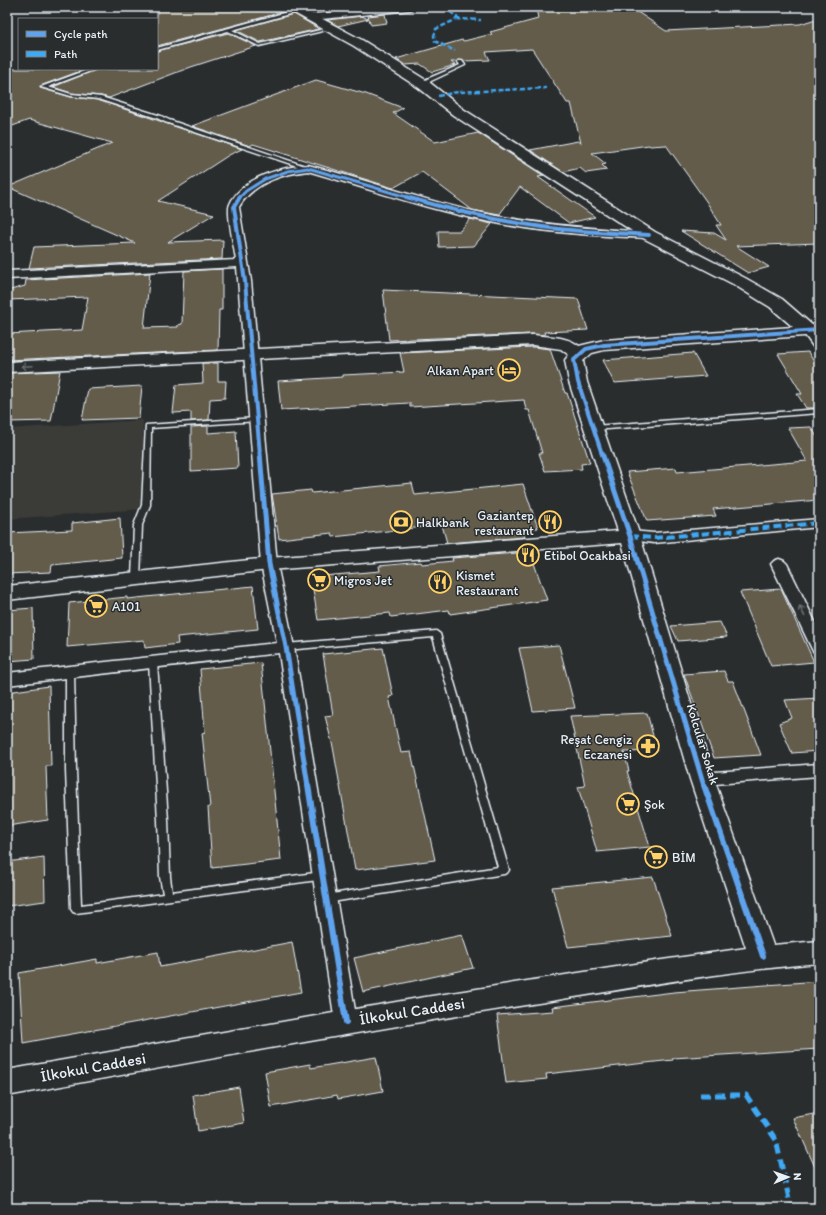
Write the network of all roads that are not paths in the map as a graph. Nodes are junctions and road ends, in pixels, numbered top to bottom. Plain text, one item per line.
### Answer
1 (410, 7) edge
2 (294, 8) edge
3 (351, 11) edge
4 (312, 17) junction
5 (331, 27) junction
6 (228, 29) junction
7 (158, 49) edge
8 (460, 62) dead end
9 (91, 70) edge
10 (424, 85) junction
11 (308, 168) junction
12 (649, 235) junction
13 (242, 263) junction
14 (7, 275) edge
15 (813, 330) edge
16 (819, 346) edge
17 (580, 355) junction
18 (252, 361) junction
19 (7, 367) edge
20 (7, 379) edge
21 (819, 411) edge
22 (257, 420) junction
23 (594, 428) junction
24 (819, 523) edge
25 (630, 536) junction
26 (269, 564) junction
27 (779, 564) dead end
28 (136, 579) junction
29 (7, 593) edge
30 (286, 647) junction
31 (819, 647) edge
32 (153, 663) junction
33 (70, 672) junction
34 (7, 679) edge
35 (819, 770) edge
36 (702, 779) junction
37 (322, 876) junction
38 (168, 896) junction
39 (326, 899) junction
40 (819, 952) edge
41 (764, 956) junction
42 (346, 1022) junction
43 (7, 1083) edge

1 - 3 street
2 - 4 street
2 - 6 lane
3 - 4 street
3 - 5 street
4 - 5 street
5 - 6 lane
5 - 10 street
6 - 7 lane
8 - 10 lane
9 - 11 lane
10 - 12 street
11 - 12 street
11 - 13 street
12 - 15 street
13 - 14 street
13 - 18 street
15 - 16 street
15 - 17 street
17 - 18 street
17 - 23 street, Kolcular Sokak
18 -> 19 street
18 - 20 street
18 - 22 street
21 - 23 lane
22 - 26 street
22 - 28 lane
23 - 25 street, Kolcular Sokak
24 - 25 street
25 - 26 street
25 - 36 street, Kolcular Sokak
26 - 28 street
26 - 30 street
31 -> 27 street
28 - 29 street
30 - 32 street
30 - 37 street
30 - 39 lane
32 - 33 street
32 - 38 lane
33 - 34 street
33 - 38 lane
35 - 36 street
36 - 41 street, Kolcular Sokak
37 - 38 lane
37 - 39 street
39 - 42 street
40 - 41 street, İlkokul Caddesi
41 - 42 street, İlkokul Caddesi
42 - 43 street, İlkokul Caddesi

